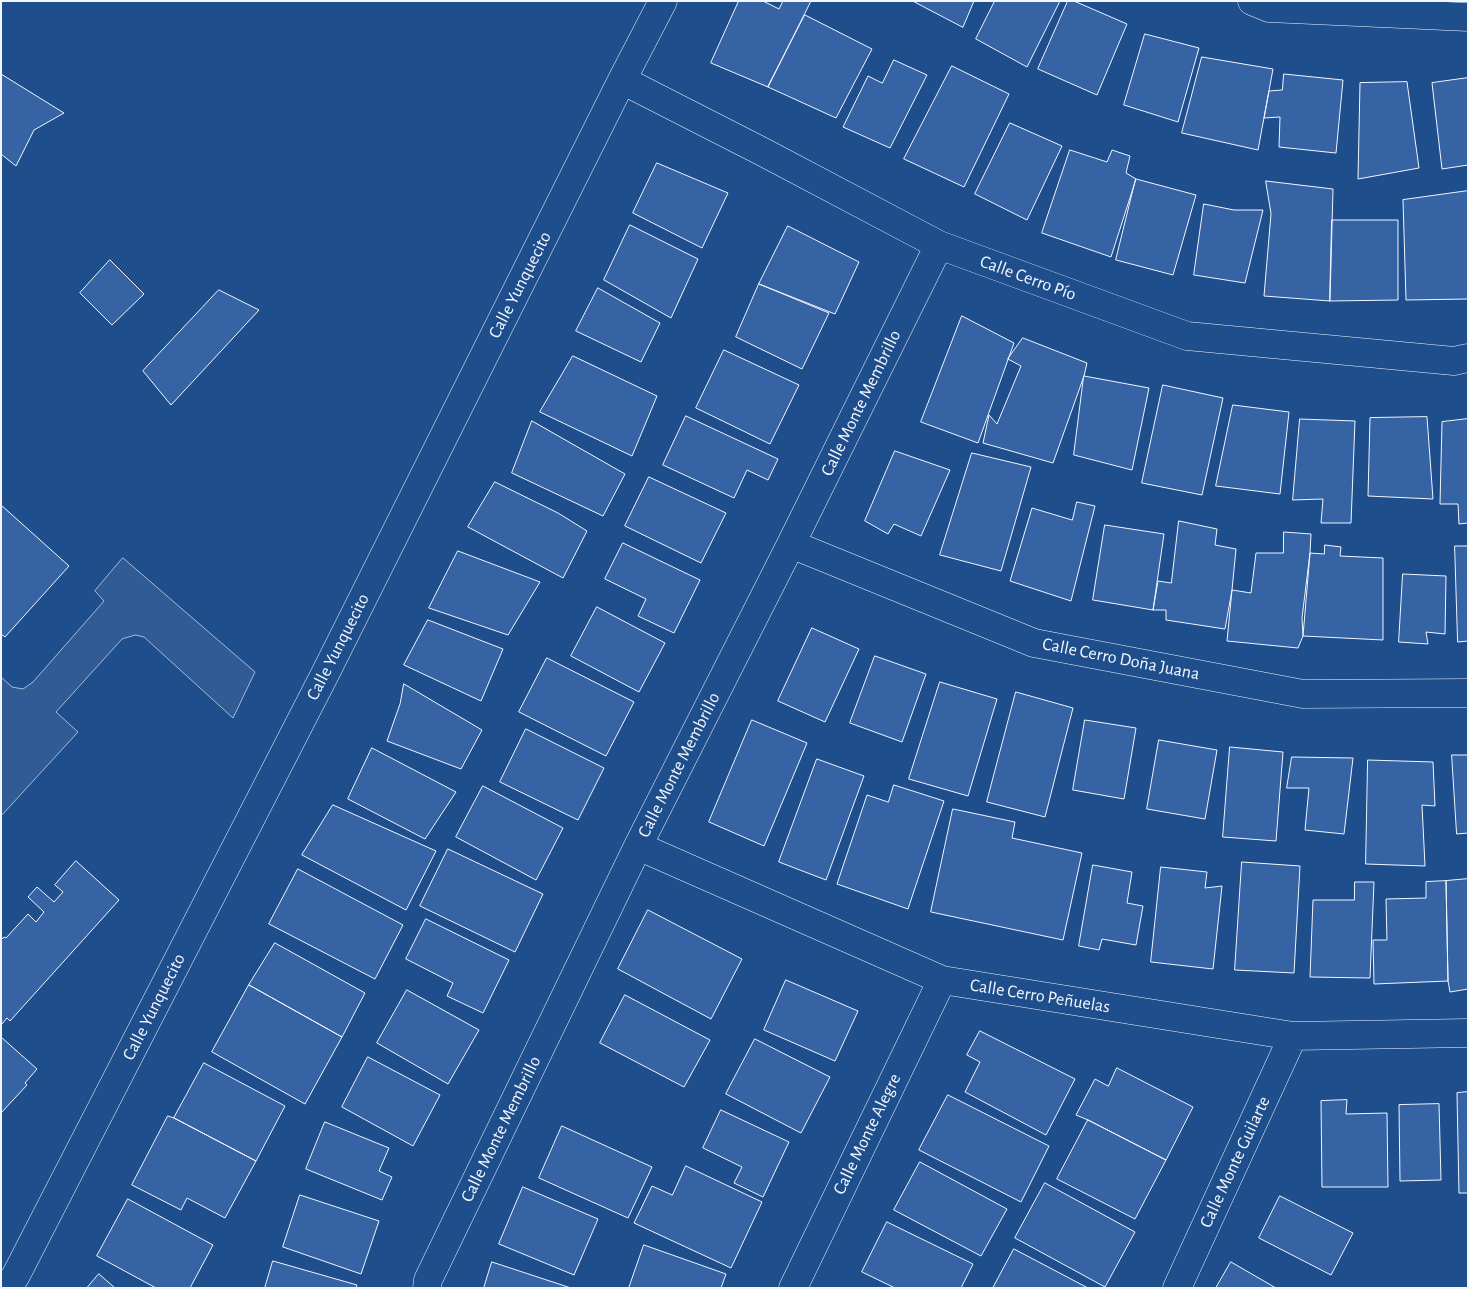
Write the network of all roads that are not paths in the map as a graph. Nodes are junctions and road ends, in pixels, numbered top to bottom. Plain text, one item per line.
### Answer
1 (663, 1) edge
2 (1252, 1) edge
3 (1468, 17) edge
4 (622, 80) junction
5 (939, 246) junction
6 (1468, 358) edge
7 (791, 544) junction
8 (1468, 693) edge
9 (638, 846) junction
10 (942, 980) junction
11 (1468, 1032) edge
12 (1293, 1036) junction
13 (5, 1288) edge
14 (426, 1288) edge
15 (793, 1288) edge
16 (1177, 1288) edge

1 - 4 street, Calle Yunquecito
2 - 3 street
4 - 5 street, Calle Cerro Pío
4 - 13 street, Calle Yunquecito
5 - 6 street, Calle Cerro Pío
5 - 7 street, Calle Monte Membrillo
7 - 8 street, Calle Cerro Doña Juana
7 - 9 street, Calle Monte Membrillo
9 - 10 street, Calle Cerro Peñuelas
9 - 14 street, Calle Monte Membrillo
10 - 12 street, Calle Cerro Peñuelas
10 - 15 street, Calle Monte Alegre
11 - 12 street, Calle Cerro Peñuelas
12 - 16 street, Calle Monte Guilarte

